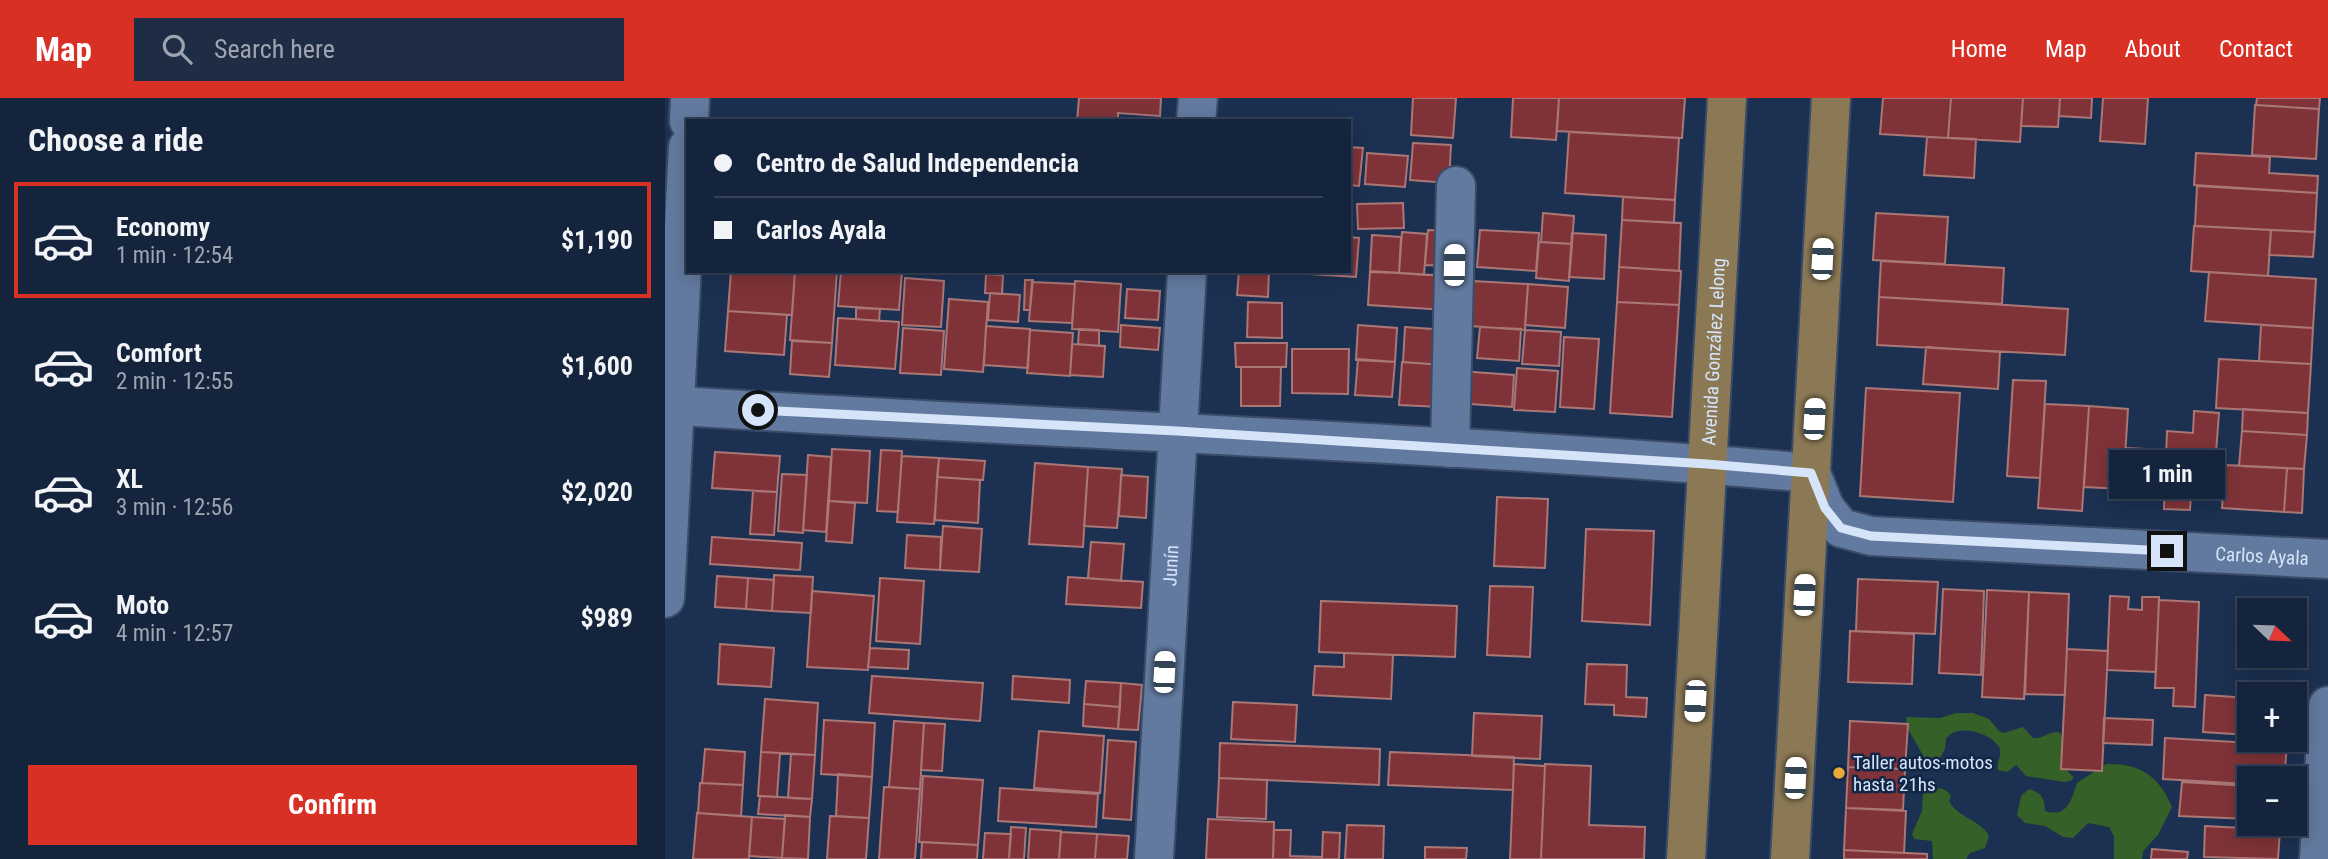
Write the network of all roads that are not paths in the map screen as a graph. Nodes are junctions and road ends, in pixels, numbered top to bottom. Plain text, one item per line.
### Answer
1 (690, 98) edge
2 (1198, 98) edge
3 (1727, 98) edge
4 (1831, 98) edge
5 (689, 119) edge
6 (1196, 119) edge
7 (686, 176) edge
8 (1456, 186) dead end
9 (1187, 273) edge
10 (670, 406) edge
11 (1177, 431) junction
12 (1450, 448) junction
13 (1707, 464) junction
14 (1811, 473) junction
15 (2328, 559) edge
16 (665, 598) edge
17 (2328, 706) edge
18 (1154, 859) edge
19 (1686, 859) edge
20 (1790, 859) edge
21 (2319, 859) edge

1 - 5 street
2 - 6 street
3 - 13 main road, Avenida González Lelong
4 - 14 main road
7 - 10 street
8 - 12 street
9 - 11 street, Junín
10 - 11 street
10 - 16 street
11 - 12 street
11 - 18 street, Junín
12 - 13 street
13 - 14 street
13 - 19 main road, Avenida González Lelong
14 - 15 street, Carlos Ayala
14 - 20 main road
17 - 21 street

